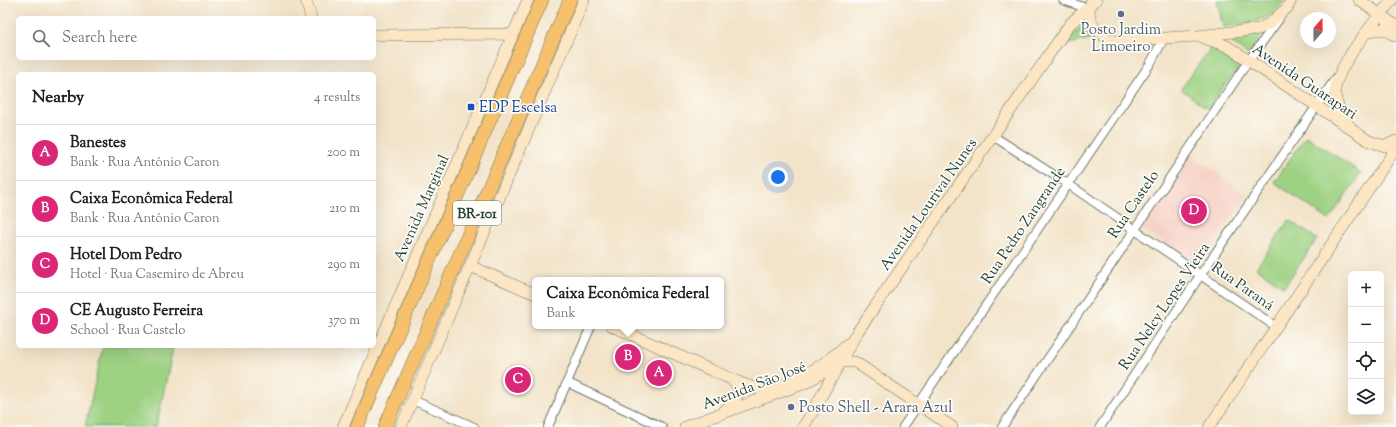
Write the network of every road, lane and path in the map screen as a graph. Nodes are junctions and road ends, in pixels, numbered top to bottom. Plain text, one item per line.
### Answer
1 (306, 0) edge
2 (528, 0) edge
3 (542, 0) edge
4 (570, 0) edge
5 (584, 0) edge
6 (1063, 0) edge
7 (1359, 0) edge
8 (1392, 0) edge
9 (1091, 4) edge
10 (1289, 4) edge
11 (1380, 14) junction
12 (310, 16) edge
13 (1396, 26) edge
14 (1367, 32) junction
15 (513, 34) junction
16 (376, 35) edge
17 (1198, 36) junction
18 (1396, 36) edge
19 (1164, 38) junction
20 (1249, 60) junction
21 (1346, 62) junction
22 (1317, 108) junction
23 (1353, 132) junction
24 (993, 136) junction
25 (1396, 141) edge
26 (1396, 148) edge
27 (1068, 184) junction
28 (1134, 229) junction
29 (470, 266) junction
30 (1201, 274) junction
31 (532, 293) edge
32 (1276, 327) junction
33 (590, 329) edge
34 (619, 329) edge
35 (856, 334) junction
36 (841, 362) junction
37 (730, 378) junction
38 (568, 382) junction
39 (805, 383) junction
40 (413, 400) junction
41 (918, 404) junction
42 (813, 411) junction
43 (716, 417) junction
44 (342, 427) edge
45 (357, 427) edge
46 (385, 427) edge
47 (401, 427) edge
48 (474, 427) edge
49 (548, 427) edge
50 (662, 427) edge
51 (685, 427) edge
52 (803, 427) edge
53 (903, 427) edge
54 (952, 427) edge
55 (1002, 427) edge
56 (1100, 427) edge
57 (1209, 427) edge

1 - 12 street
2 - 15 street, Avenida Marginal
3 - 45 main road, BR-101
4 - 46 main road, BR-101
5 - 29 street
6 - 9 street
7 - 11 street
8 - 11 street
9 - 19 street, Avenida Guarapari
9 - 24 street, Avenida Lourival Nunes
10 - 17 street, Avenida Guarapari
10 - 20 street, Rua Castelo
11 - 13 street
11 - 14 street
14 - 18 street
14 - 21 street
15 - 16 street
15 - 44 street, Avenida Marginal
17 - 19 street, Avenida Guarapari
17 - 20 street, Avenida Guarapari
19 - 27 street, Rua Pedro Zangrande
20 - 22 street, Avenida Guarapari
20 - 28 street, Rua Castelo
21 - 22 street, Rua Nelcy Lopes Vieira
21 - 23 street
22 - 23 street, Avenida Guarapari
22 - 30 street, Rua Nelcy Lopes Vieira
23 - 25 street, Avenida Guarapari
24 - 27 street, Rua Paraná
24 - 35 street, Avenida Lourival Nunes
26 - 32 street
27 - 28 street, Rua Paraná
27 - 41 street, Rua Pedro Zangrande
28 - 30 street, Rua Paraná
28 - 55 street, Rua Castelo
29 - 31 street
29 - 40 street
30 - 32 street, Rua Paraná
30 - 56 street, Rua Nelcy Lopes Vieira
32 - 57 street
33 - 38 street
34 - 37 street
35 - 36 street, Avenida Lourival Nunes
35 - 37 street
36 - 39 street, Avenida São José
36 - 41 street
36 - 42 street, Avenida Lourival Nunes
37 - 43 street
38 - 49 street
38 - 50 street
39 - 42 street
39 - 43 street, Avenida São José
40 - 47 street
40 - 48 street
41 - 53 street, Rua Pedro Zangrande
41 - 54 street
42 - 52 street, Avenida Lourival Nunes
43 - 51 street, Avenida São José

